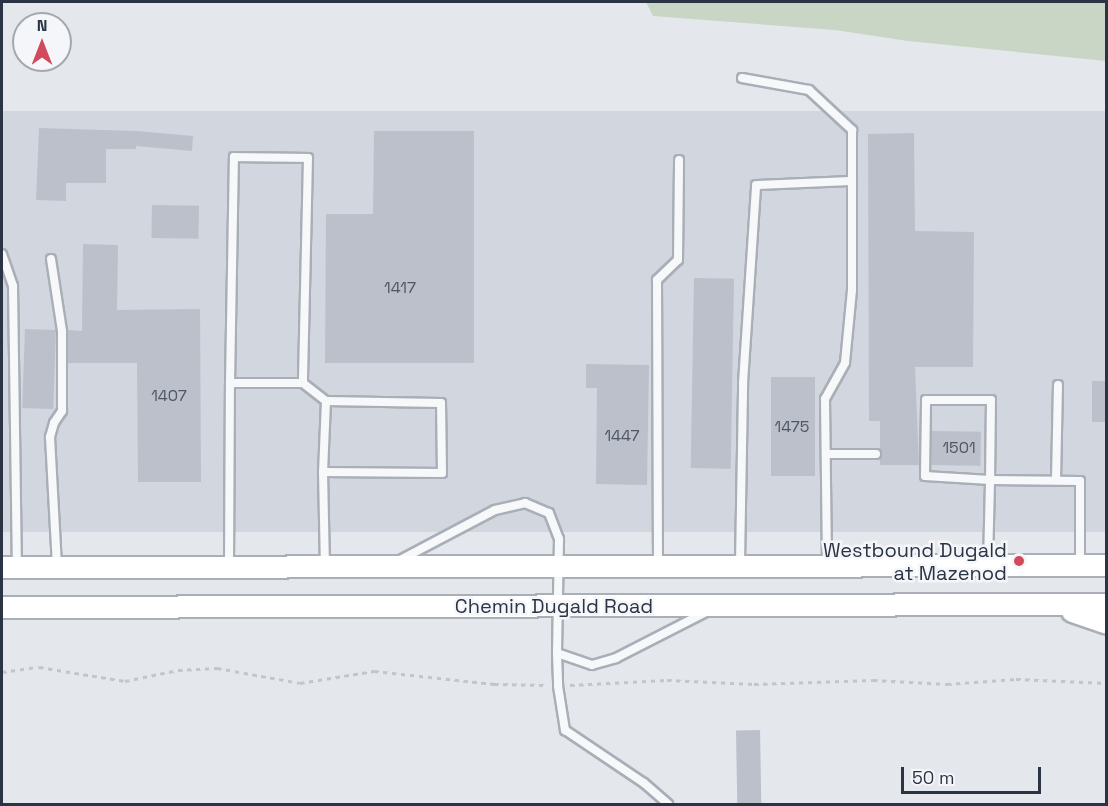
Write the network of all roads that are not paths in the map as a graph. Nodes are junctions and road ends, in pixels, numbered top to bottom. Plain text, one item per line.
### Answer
1 (742, 78) dead end
2 (679, 160) dead end
3 (852, 181) junction
4 (2, 254) edge
5 (51, 259) dead end
6 (230, 383) junction
7 (303, 383) junction
8 (1058, 385) dead end
9 (326, 402) junction
10 (826, 454) junction
11 (876, 454) dead end
12 (323, 472) junction
13 (990, 480) junction
14 (1056, 480) junction
15 (740, 565) junction
16 (827, 565) junction
17 (988, 565) junction
18 (1080, 565) junction
19 (1107, 565) edge
20 (57, 566) junction
21 (230, 566) junction
22 (324, 566) junction
23 (390, 566) junction
24 (558, 566) junction
25 (658, 566) junction
26 (9, 567) edge
27 (1042, 603) junction
28 (1107, 604) edge
29 (720, 605) junction
30 (2, 607) edge
31 (557, 607) junction
32 (1107, 623) edge
33 (557, 653) junction
34 (668, 804) edge

1 - 3 lane
2 - 25 lane
3 - 10 lane
3 - 15 lane
4 - 26 lane
5 - 20 lane
6 - 7 lane
6 - 7 lane
6 - 21 lane
7 - 9 lane
8 - 14 lane
9 - 12 lane
9 - 12 lane
10 - 11 lane
10 - 16 lane
12 - 22 lane
13 - 13 lane
13 - 14 lane
13 - 17 lane
14 - 18 lane
15 - 16 main road, Chemin Dugald Road
15 - 25 main road, Chemin Dugald Road
16 - 17 main road, Chemin Dugald Road
17 - 18 main road, Chemin Dugald Road
18 - 19 main road, Chemin Dugald Road
20 - 21 main road, Chemin Dugald Road
20 - 26 main road, Chemin Dugald Road
21 - 22 main road, Chemin Dugald Road
22 - 23 main road, Chemin Dugald Road
23 - 24 main road, Chemin Dugald Road
23 - 24 lane
24 - 25 main road, Chemin Dugald Road
24 - 31 lane
27 - 28 main road, Chemin Dugald Road
27 - 29 main road, Chemin Dugald Road
27 - 32 main road
29 - 31 main road, Chemin Dugald Road
29 - 33 lane
30 - 31 main road, Chemin Dugald Road
31 - 33 lane
33 - 34 lane

